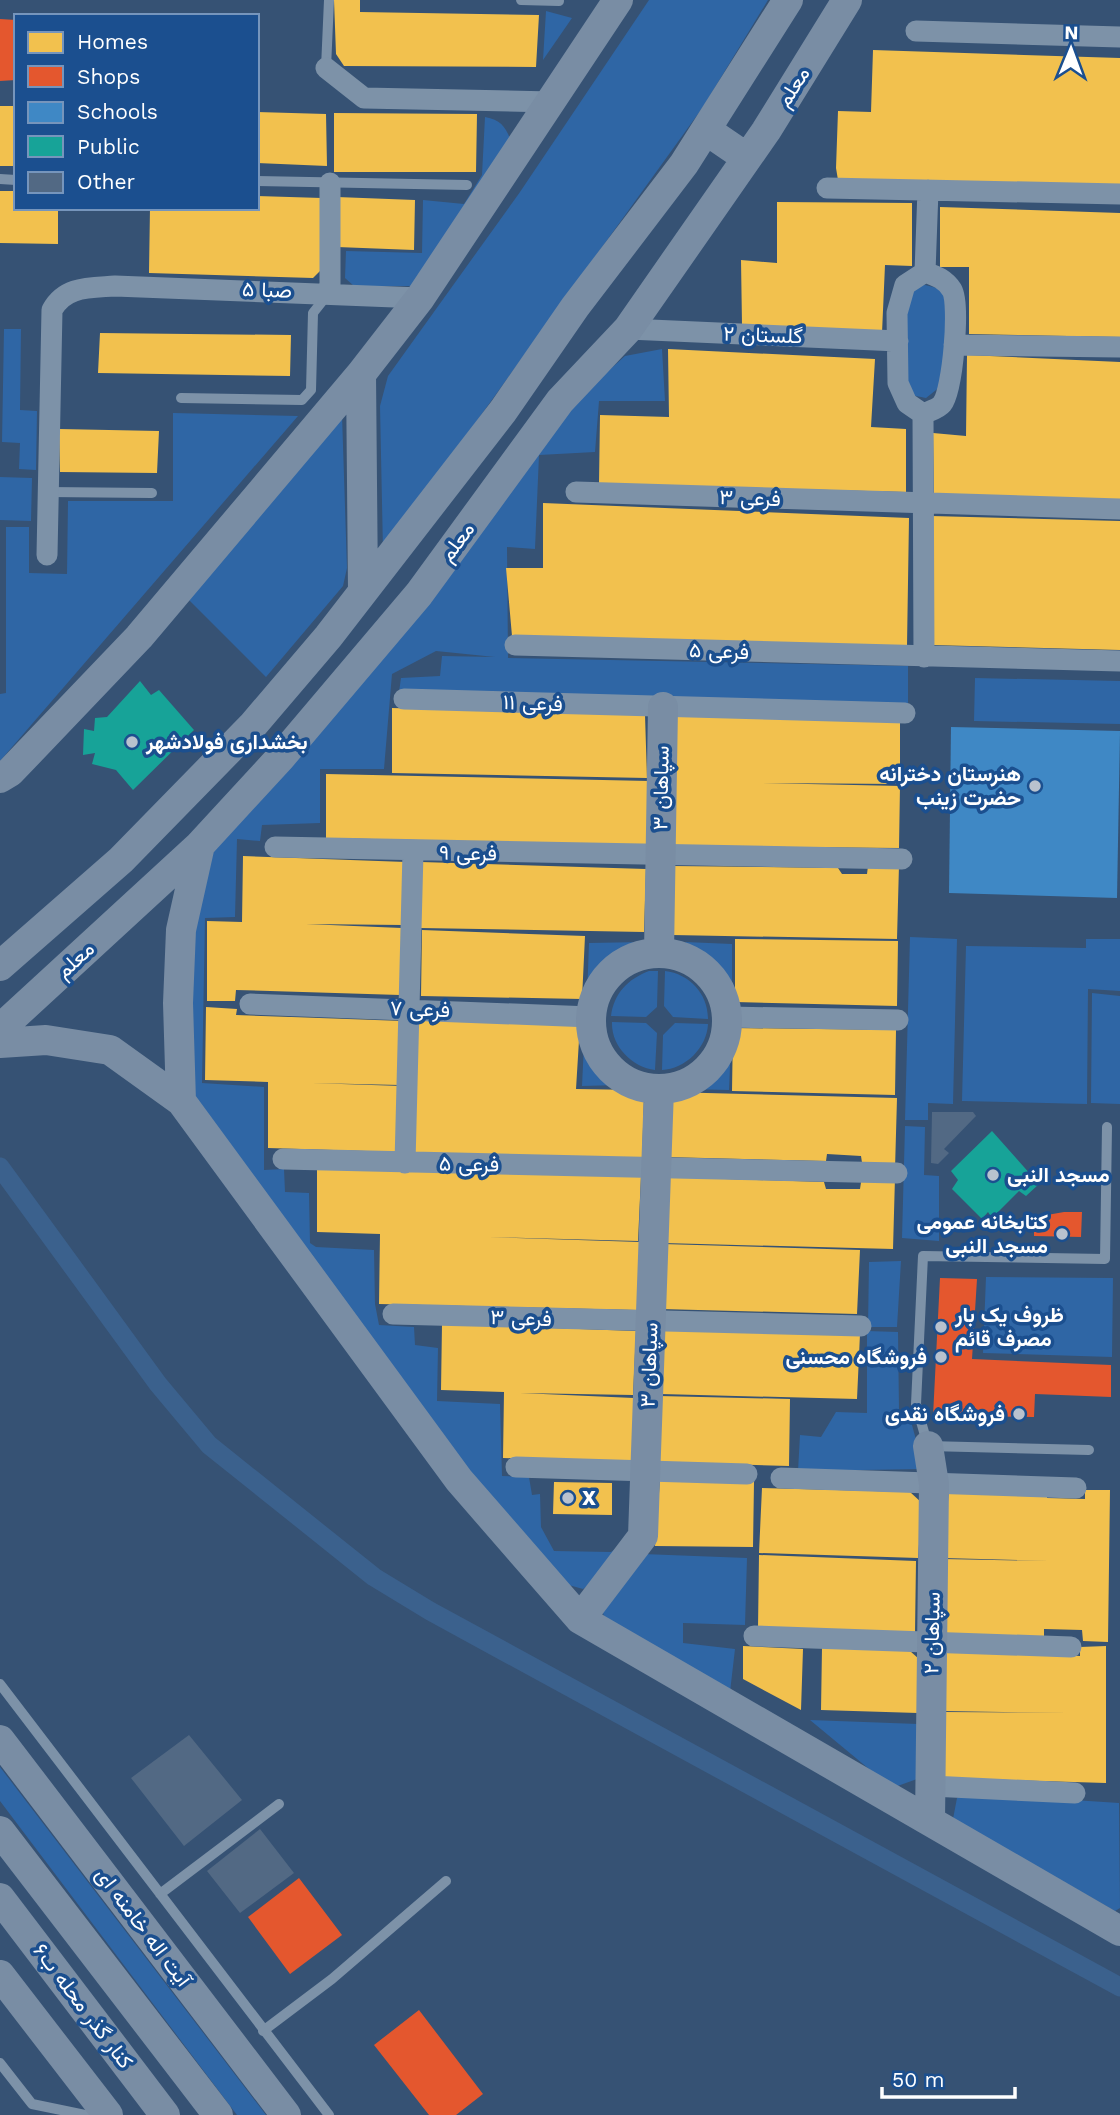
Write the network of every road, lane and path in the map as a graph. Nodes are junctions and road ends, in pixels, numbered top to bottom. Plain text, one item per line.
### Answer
1 (329, 0) edge
2 (521, 0) edge
3 (618, 0) edge
4 (788, 0) edge
5 (847, 0) edge
6 (559, 1) edge
7 (916, 31) dead end
8 (1120, 37) edge
9 (326, 68) joint
10 (552, 102) junction
11 (706, 130) junction
12 (747, 158) junction
13 (259, 181) edge
14 (330, 183) junction
15 (467, 185) dead end
16 (827, 188) dead end
17 (928, 190) junction
18 (1120, 194) edge
19 (925, 272) junction
20 (330, 292) junction
21 (420, 298) junction
22 (628, 329) junction
23 (898, 341) junction
24 (954, 345) junction
25 (1120, 347) edge
26 (361, 374) junction
27 (181, 398) dead end
28 (923, 414) junction
29 (48, 492) junction
30 (576, 492) dead end
31 (152, 493) dead end
32 (923, 505) junction
33 (1120, 509) edge
34 (47, 555) dead end
35 (363, 590) junction
36 (515, 645) dead end
37 (924, 657) junction
38 (1120, 661) edge
39 (404, 699) dead end
40 (663, 707) junction
41 (905, 713) dead end
42 (253, 725) junction
43 (281, 757) junction
44 (0, 778) edge
45 (200, 845) junction
46 (275, 847) dead end
47 (413, 852) junction
48 (660, 857) junction
49 (902, 859) dead end
50 (659, 953) junction
51 (0, 967) edge
52 (250, 1004) dead end
53 (411, 1009) junction
54 (591, 1017) junction
55 (728, 1017) junction
56 (898, 1020) dead end
57 (0, 1029) edge
58 (0, 1043) edge
59 (659, 1089) junction
60 (181, 1101) junction
61 (1107, 1127) dead end
62 (283, 1159) dead end
63 (405, 1163) junction
64 (654, 1169) junction
65 (897, 1173) dead end
66 (393, 1314) dead end
67 (650, 1321) junction
68 (861, 1325) dead end
69 (928, 1446) junction
70 (1089, 1450) dead end
71 (516, 1467) dead end
72 (645, 1472) junction
73 (747, 1474) dead end
74 (781, 1478) dead end
75 (934, 1483) junction
76 (1076, 1488) dead end
77 (580, 1619) junction
78 (754, 1636) dead end
79 (932, 1645) junction
80 (1071, 1647) dead end
81 (0, 1684) edge
82 (0, 1740) edge
83 (931, 1786) junction
84 (1075, 1793) dead end
85 (279, 1804) dead end
86 (930, 1821) junction
87 (0, 1831) edge
88 (446, 1881) dead end
89 (160, 1894) junction
90 (0, 1898) edge
91 (1120, 1931) edge
92 (0, 1975) edge
93 (263, 2031) junction
94 (0, 2063) edge
95 (85, 2115) edge
96 (108, 2115) edge
97 (165, 2115) edge
98 (218, 2115) edge
99 (286, 2115) edge
100 (329, 2115) edge

1 - 9 lane
2 - 6 lane
3 - 10 street
4 - 11 street, معلم
5 - 12 street, معلم
7 - 8 street
9 - 10 street
10 - 21 street
11 - 12 street
11 - 35 street, معلم
12 - 22 street, معلم
13 - 14 lane
14 - 15 lane
14 - 20 street
16 - 17 street
17 - 18 street
17 - 19 street
19 - 23 street
19 - 24 street
20 - 21 street, صبا ۵
20 - 27 lane
20 - 29 street, صبا ۵
21 - 26 street
22 - 23 street, گلستان ۲
22 - 43 street, معلم
23 - 28 street
24 - 25 street
24 - 28 street
26 - 35 street
26 - 44 street
28 - 32 street
29 - 31 lane
29 - 34 street, صبا ۵
30 - 32 street, فرعی ۳
32 - 33 street, فرعی ۳
32 - 37 street
35 - 42 street, معلم
36 - 37 street, فرعی ۵
37 - 38 street, فرعی ۵
39 - 40 street, فرعی ۱۱
40 - 41 street, فرعی ۱۱
40 - 48 street, سپاهان ۳
42 - 43 street
42 - 51 street, معلم
43 - 45 street, معلم
45 - 57 street, معلم
45 - 60 street
46 - 47 street, فرعی ۹
47 - 48 street, فرعی ۹
47 - 53 street
48 - 49 street, فرعی ۹
48 - 50 street, سپاهان ۳
50 - 54 street
50 - 55 street
52 - 53 street, فرعی ۷
53 - 54 street, فرعی ۷
53 - 63 street
54 - 59 street
55 - 56 street
55 - 59 street
58 - 60 street
59 - 64 street, سپاهان ۳
60 - 77 street
61 - 69 lane
62 - 63 street, فرعی ۵
63 - 64 street, فرعی ۵
64 - 65 street, فرعی ۵
64 - 67 street, سپاهان ۳
66 - 67 street, فرعی ۳
67 - 68 street, فرعی ۳
67 - 72 street, سپاهان ۳
69 - 70 lane
69 - 75 street, سپاهان ۲
71 - 72 street
72 - 73 street
72 - 77 street, سپاهان ۳
74 - 75 street
75 - 76 street
75 - 79 street, سپاهان ۲
77 - 86 street
78 - 79 street
79 - 80 street
79 - 83 street, سپاهان ۲
81 - 89 lane
82 - 99 street, آیت اله خامنه ای
83 - 84 street
83 - 86 street, سپاهان ۲
85 - 89 lane
86 - 91 street
87 - 98 street
88 - 93 lane
89 - 93 lane
90 - 97 street, کنار گذر محله ب۶
92 - 96 street
93 - 100 lane
94 - 95 lane

